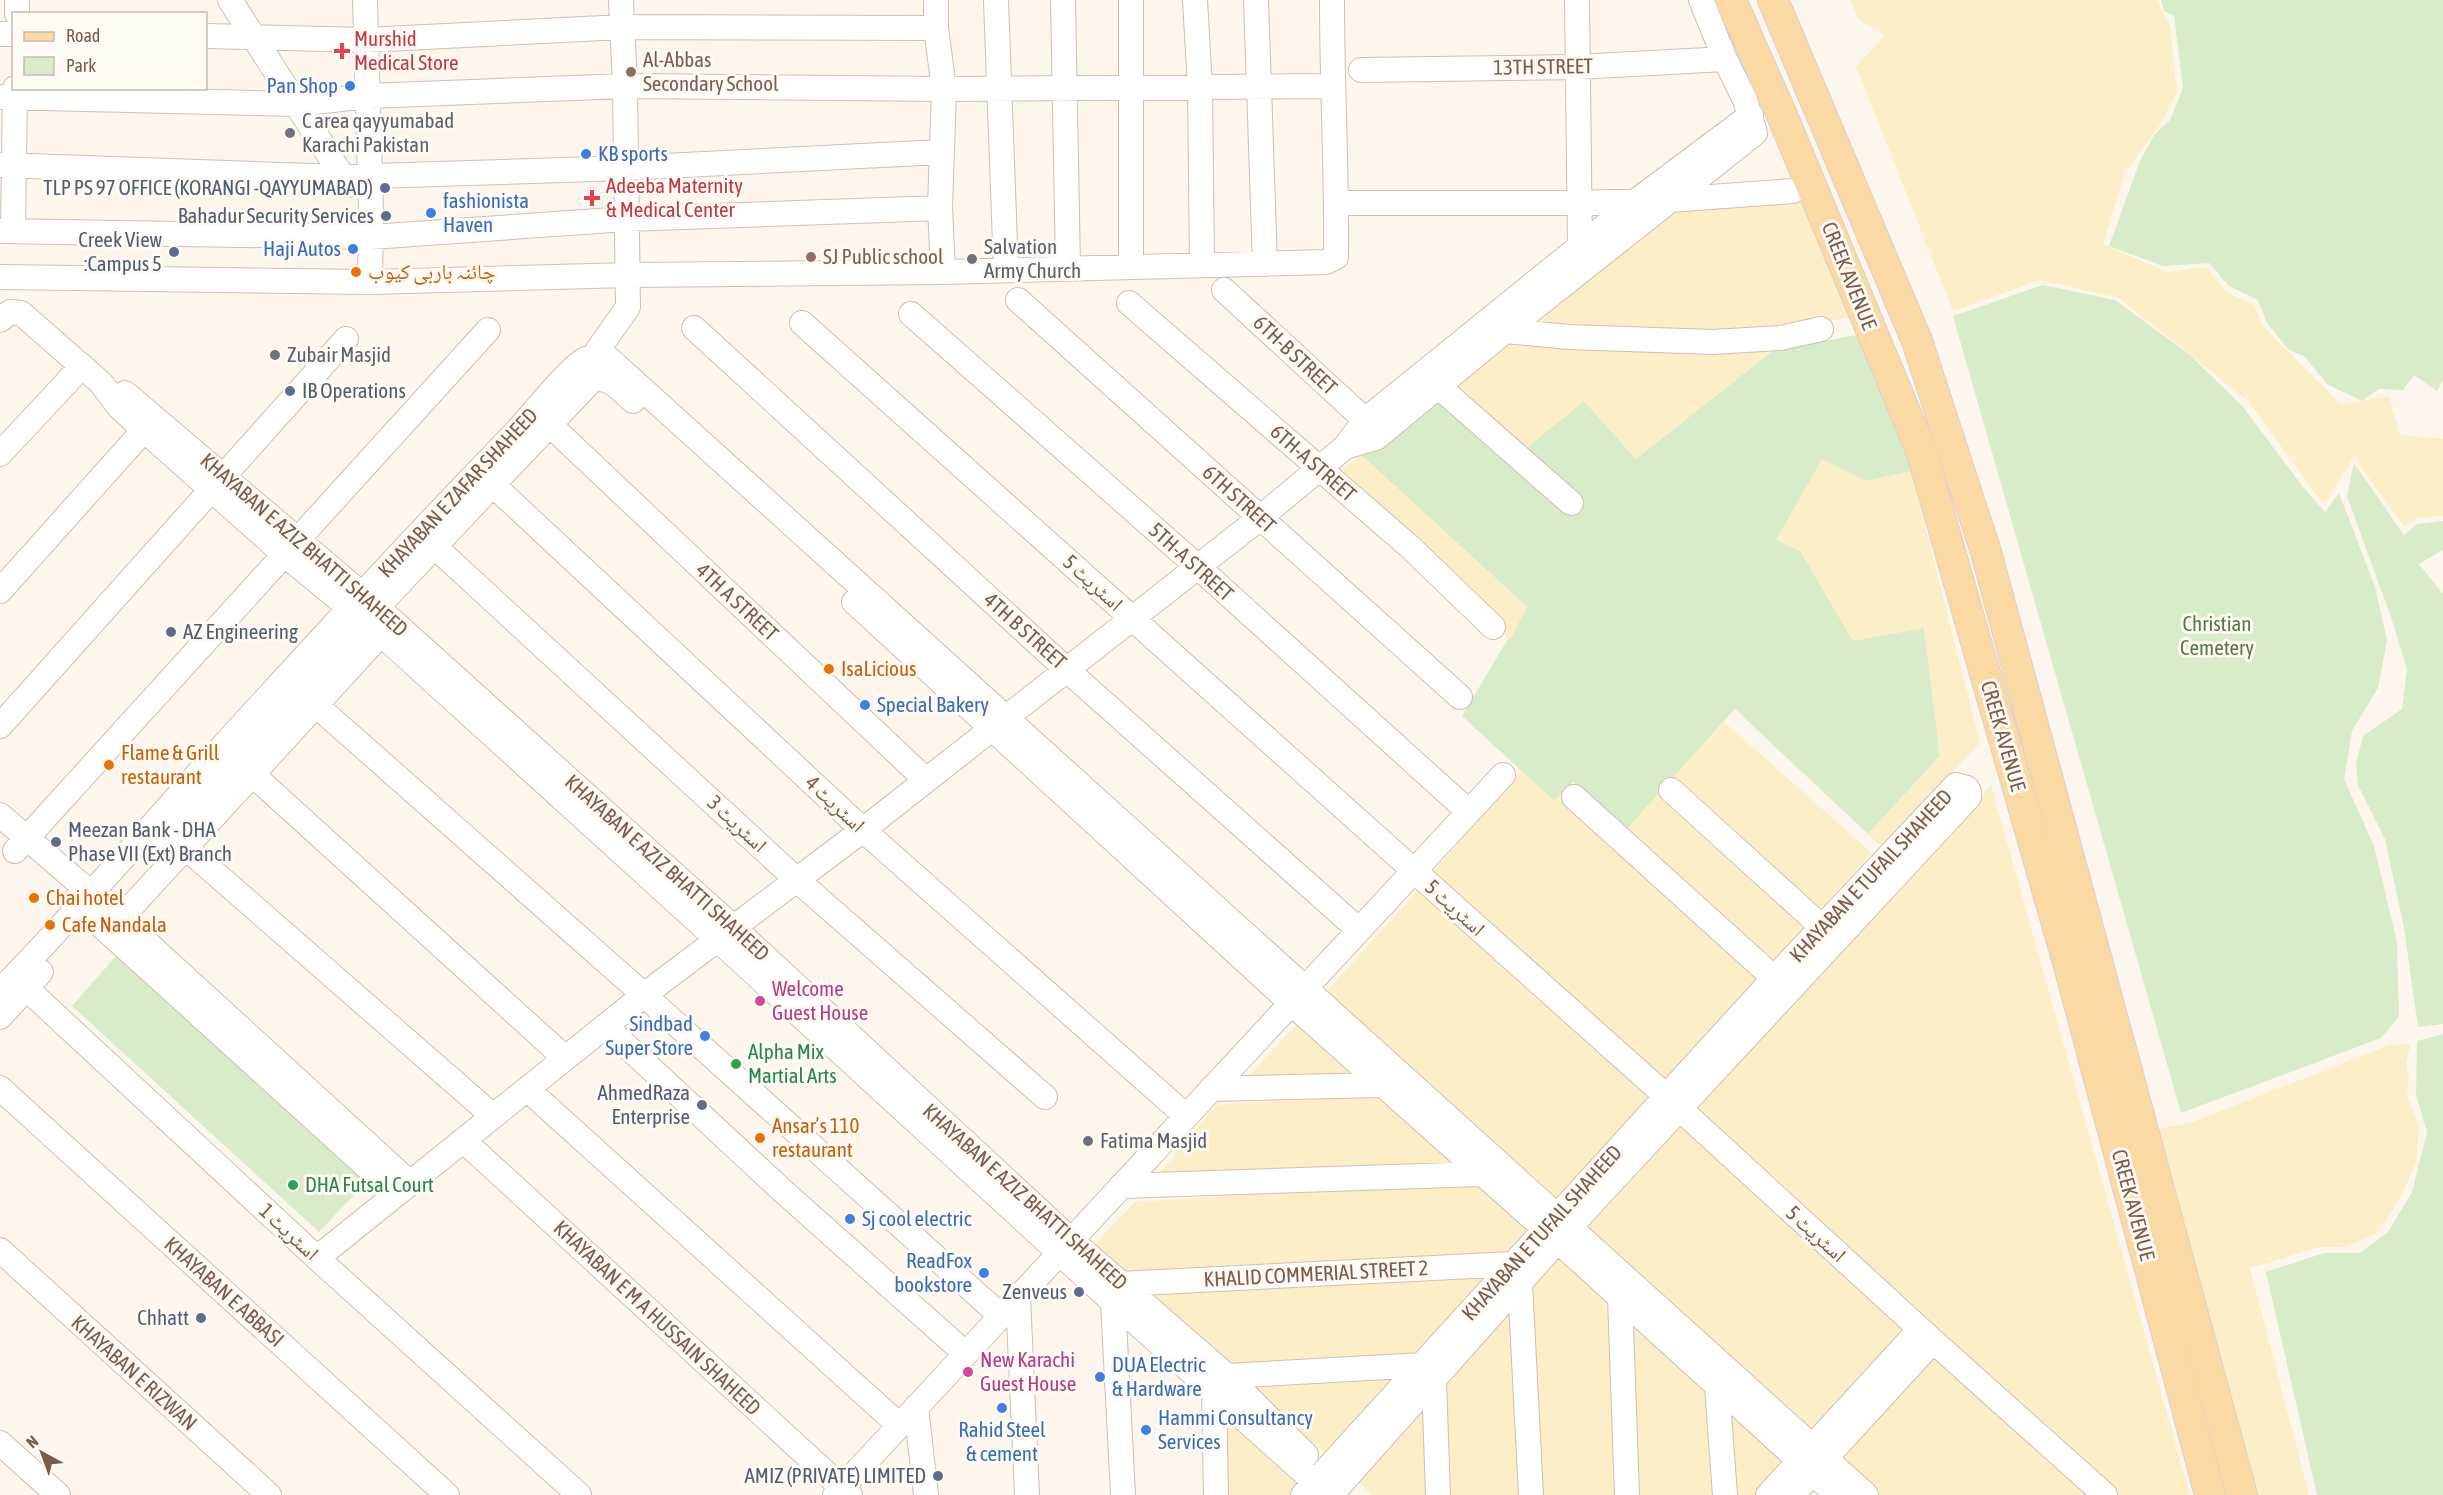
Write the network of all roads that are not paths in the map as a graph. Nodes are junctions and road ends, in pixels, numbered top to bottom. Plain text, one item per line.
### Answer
1 (230, 0) edge
2 (365, 0) edge
3 (621, 0) edge
4 (936, 0) edge
5 (996, 0) edge
6 (1063, 0) edge
7 (1131, 0) edge
8 (1195, 0) edge
9 (1256, 0) edge
10 (1332, 0) edge
11 (1577, 0) edge
12 (1701, 0) edge
13 (1731, 0) edge
14 (1773, 0) edge
15 (623, 27) junction
16 (936, 28) junction
17 (207, 36) edge
18 (253, 36) junction
19 (366, 40) junction
20 (1725, 59) junction
21 (1578, 67) junction
22 (1361, 70) dead end
23 (625, 86) junction
24 (1332, 86) junction
25 (1200, 87) junction
26 (1259, 87) junction
27 (1000, 88) junction
28 (1065, 88) junction
29 (1132, 88) junction
30 (944, 89) junction
31 (10, 94) edge
32 (368, 96) junction
33 (296, 104) junction
34 (1750, 115) junction
35 (941, 152) junction
36 (7, 166) edge
37 (625, 168) junction
38 (370, 176) junction
39 (341, 177) junction
40 (1793, 192) dead end
41 (1669, 200) junction
42 (1636, 201) junction
43 (1337, 203) junction
44 (1579, 203) junction
45 (940, 208) junction
46 (371, 212) junction
47 (626, 219) junction
48 (6, 231) edge
49 (371, 237) junction
50 (1580, 246) junction
51 (1265, 264) junction
52 (1202, 265) junction
53 (1131, 266) junction
54 (1068, 268) junction
55 (1005, 270) junction
56 (943, 272) junction
57 (628, 275) junction
58 (0, 277) edge
59 (370, 282) junction
60 (1224, 290) dead end
61 (1018, 300) dead end
62 (1129, 303) dead end
63 (911, 314) dead end
64 (3, 317) edge
65 (802, 323) dead end
66 (694, 328) dead end
67 (1821, 329) dead end
68 (488, 330) dead end
69 (1505, 331) junction
70 (346, 339) dead end
71 (601, 365) junction
72 (82, 366) junction
73 (101, 383) junction
74 (1438, 386) junction
75 (1365, 420) junction
76 (549, 424) junction
77 (144, 430) junction
78 (1345, 447) junction
79 (0, 454) edge
80 (1321, 469) junction
81 (218, 484) junction
82 (492, 484) junction
83 (1571, 503) dead end
84 (1260, 518) junction
85 (291, 546) junction
86 (434, 546) junction
87 (1198, 567) junction
88 (0, 591) edge
89 (367, 612) junction
90 (1132, 618) junction
91 (1493, 627) dead end
92 (1067, 670) junction
93 (1460, 698) dead end
94 (317, 706) junction
95 (999, 723) junction
96 (0, 726) edge
97 (253, 774) junction
98 (1503, 775) dead end
99 (926, 780) junction
100 (1671, 790) dead end
101 (1574, 797) dead end
102 (1469, 812) junction
103 (0, 815) edge
104 (863, 830) junction
105 (14, 842) edge
106 (185, 847) junction
107 (1414, 871) junction
108 (797, 880) junction
109 (99, 912) junction
110 (1823, 928) junction
111 (1359, 930) junction
112 (726, 934) junction
113 (1774, 978) junction
114 (10, 985) edge
115 (644, 995) junction
116 (1298, 996) junction
117 (0, 1017) edge
118 (605, 1026) junction
119 (566, 1058) junction
120 (1382, 1085) junction
121 (0, 1088) edge
122 (527, 1089) junction
123 (1211, 1089) junction
124 (1045, 1097) dead end
125 (1673, 1103) junction
126 (493, 1116) junction
127 (1186, 1116) junction
128 (457, 1146) junction
129 (1481, 1174) junction
130 (1121, 1186) junction
131 (404, 1188) junction
132 (1557, 1228) junction
133 (1065, 1247) junction
134 (0, 1250) edge
135 (317, 1258) junction
136 (1516, 1274) junction
137 (1117, 1293) junction
138 (1018, 1297) junction
139 (1620, 1297) junction
140 (1001, 1316) junction
141 (1927, 1335) junction
142 (966, 1354) junction
143 (1428, 1373) junction
144 (1221, 1385) junction
145 (1717, 1387) junction
146 (916, 1407) junction
147 (899, 1425) junction
148 (0, 1443) edge
149 (1812, 1459) junction
150 (1327, 1489) edge
151 (838, 1493) edge
152 (58, 1495) edge
153 (269, 1495) edge
154 (447, 1495) edge
155 (579, 1495) edge
156 (926, 1495) edge
157 (1027, 1495) edge
158 (1124, 1495) edge
159 (1216, 1495) edge
160 (1438, 1495) edge
161 (1531, 1495) edge
162 (1627, 1495) edge
163 (1725, 1495) edge
164 (1768, 1495) edge
165 (1792, 1495) edge
166 (1837, 1495) edge
167 (1866, 1495) edge
168 (2105, 1495) edge
169 (2210, 1495) edge
170 (2242, 1495) edge

1 - 18 street
2 - 19 street
3 - 15 street
4 - 16 street
5 - 27 street
6 - 28 street
7 - 29 street
8 - 25 street
9 - 26 street
10 - 24 street
11 - 21 street
12 - 20 street
13 - 169 main road, CREEK AVENUE
14 - 170 main road, CREEK AVENUE
15 - 16 street
15 - 19 street
15 - 23 street
16 - 30 street
17 - 18 street
18 - 19 street
18 - 33 street
19 - 32 street
20 - 21 street, 13TH STREET
20 - 34 street
21 - 22 street, 13TH STREET
21 - 44 street
23 - 30 street
23 - 32 street
23 - 37 street
24 - 26 street
24 - 43 street
25 - 26 street
25 - 29 street
25 - 52 street
26 - 51 street
27 - 28 street
27 - 30 street
27 - 55 street
28 - 29 street
28 - 54 street
29 - 53 street
30 - 35 street
31 - 33 street
31 - 36 street
32 - 33 street
32 - 38 street
33 - 39 street
34 - 41 street
34 - 42 street
35 - 37 street
35 - 45 street
36 - 39 street
36 - 48 street
37 - 38 street
37 - 47 street
38 - 39 street
38 - 46 street
39 - 46 street
40 - 41 street
41 - 42 street
41 - 69 street
42 - 44 street
42 - 50 street
43 - 44 street
43 - 51 street
44 - 50 street
45 - 47 street
45 - 56 street
46 - 49 street
47 - 49 street
47 - 57 street
48 - 49 street
49 - 59 street
50 - 75 street
51 - 52 street
52 - 53 street
53 - 54 street
54 - 55 street
55 - 56 street
56 - 57 street
57 - 59 street
57 - 71 street
58 - 59 street
60 - 75 street, 6TH-B STREET
61 - 84 street, 6TH STREET
62 - 80 street, 6TH-A STREET
63 - 87 street, 5TH-A STREET
64 - 72 street, KHAYABAN E AZIZ BHATTI SHAHEED
65 - 90 street, اسٹریٹ 5
66 - 92 street, 4TH B STREET
67 - 69 street
68 - 85 street
69 - 74 street
70 - 81 street
71 - 76 street
71 - 89 street, KHAYABAN E ZAFAR SHAHEED
71 - 95 street
72 - 73 street, KHAYABAN E AZIZ BHATTI SHAHEED
72 - 79 street
73 - 77 street, KHAYABAN E AZIZ BHATTI SHAHEED
73 - 81 street, KHAYABAN E AZIZ BHATTI SHAHEED
74 - 78 street
74 - 83 street
75 - 78 street
76 - 82 street
76 - 99 street, 4TH A STREET
77 - 81 street, KHAYABAN E AZIZ BHATTI SHAHEED
77 - 88 street
78 - 80 street
80 - 84 street
80 - 91 street, 6TH-A STREET
81 - 85 street, KHAYABAN E AZIZ BHATTI SHAHEED
81 - 96 street
82 - 86 street
82 - 104 street, اسٹریٹ 4
84 - 87 street
84 - 93 street, 6TH STREET
85 - 89 street, KHAYABAN E AZIZ BHATTI SHAHEED
85 - 105 street
86 - 89 street
86 - 108 street, اسٹریٹ 3
87 - 90 street
87 - 102 street, 5TH-A STREET
89 - 94 street
89 - 109 street
89 - 112 street, KHAYABAN E AZIZ BHATTI SHAHEED
90 - 92 street
90 - 107 street, اسٹریٹ 5
92 - 95 street
92 - 111 street, 4TH B STREET
94 - 97 street
94 - 115 street
95 - 99 street
95 - 116 street
97 - 106 street
97 - 119 street
98 - 102 street
99 - 104 street
100 - 110 street
101 - 113 street
102 - 107 street
103 - 105 street
104 - 108 street
104 - 127 street, اسٹریٹ 4
105 - 109 street
106 - 109 street
106 - 126 street
107 - 111 street
107 - 125 street, اسٹریٹ 5
108 - 112 street
108 - 124 street, اسٹریٹ 3
109 - 114 street
109 - 131 street
110 - 113 street, KHAYABAN E TUFAIL SHAHEED
110 - 125 street, KHAYABAN E TUFAIL SHAHEED
111 - 116 street
112 - 115 street
112 - 133 street, KHAYABAN E AZIZ BHATTI SHAHEED
113 - 125 street, KHAYABAN E TUFAIL SHAHEED
114 - 117 street
114 - 135 street, اسٹریٹ 1
115 - 118 street
115 - 140 street
116 - 120 street
116 - 123 street
116 - 132 street
118 - 119 street
118 - 142 street
119 - 122 street
120 - 123 street
120 - 129 street
121 - 154 street, KHAYABAN E ABBASI
122 - 126 street
122 - 147 street
123 - 127 street
125 - 132 street, KHAYABAN E TUFAIL SHAHEED
125 - 141 street, اسٹریٹ 5
126 - 128 street
127 - 130 street
128 - 131 street
128 - 151 street, KHAYABAN E M A HUSSAIN SHAHEED
129 - 130 street
129 - 132 street
130 - 133 street
131 - 135 street
132 - 136 street, KHAYABAN E TUFAIL SHAHEED
132 - 139 street
132 - 149 street
133 - 137 street, KHAYABAN E AZIZ BHATTI SHAHEED
133 - 138 street
134 - 153 street, KHAYABAN E RIZWAN
135 - 155 street, اسٹریٹ 1
136 - 137 street, KHALID COMMERIAL STREET 2
136 - 143 street, KHAYABAN E TUFAIL SHAHEED
136 - 161 street
137 - 144 street, KHAYABAN E AZIZ BHATTI SHAHEED
137 - 158 street
138 - 140 street
138 - 157 street
139 - 145 street
139 - 162 street
140 - 142 street
141 - 149 street
141 - 168 street, اسٹریٹ 5
142 - 146 street
143 - 144 street
143 - 150 street, KHAYABAN E TUFAIL SHAHEED
143 - 160 street
144 - 150 street, KHAYABAN E AZIZ BHATTI SHAHEED
144 - 159 street
145 - 149 street
145 - 163 street
146 - 147 street
146 - 156 street
147 - 151 street
148 - 152 street
149 - 164 street
149 - 165 street
149 - 166 street
149 - 167 street

